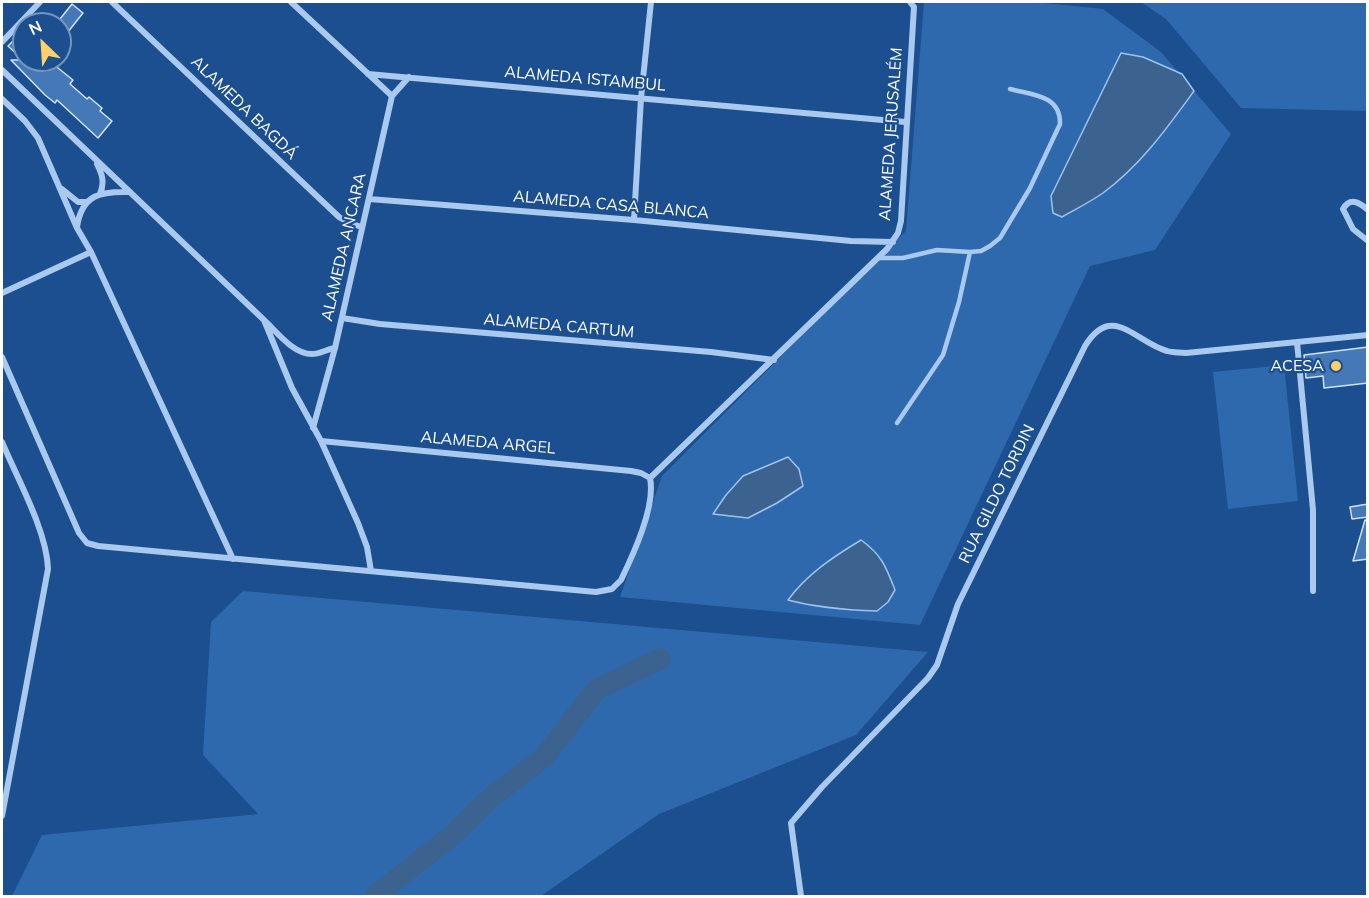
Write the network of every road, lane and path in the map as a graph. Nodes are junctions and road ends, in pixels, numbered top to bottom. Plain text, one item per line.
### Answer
1 (40, 2) edge
2 (112, 2) edge
3 (291, 2) edge
4 (651, 2) edge
5 (910, 2) edge
6 (2, 42) edge
7 (2, 70) edge
8 (368, 74) junction
9 (410, 77) junction
10 (1010, 89) dead end
11 (392, 96) junction
12 (641, 98) junction
13 (2, 99) edge
14 (905, 122) junction
15 (94, 158) junction
16 (61, 189) junction
17 (131, 192) junction
18 (100, 194) junction
19 (369, 199) junction
20 (85, 202) junction
21 (1368, 210) edge
22 (634, 220) junction
23 (362, 227) junction
24 (77, 228) junction
25 (1368, 241) edge
26 (893, 242) junction
27 (91, 252) junction
28 (970, 252) junction
29 (876, 260) junction
30 (2, 293) edge
31 (342, 318) junction
32 (264, 320) junction
33 (1368, 335) edge
34 (1297, 342) junction
35 (335, 348) junction
36 (2, 357) edge
37 (774, 360) junction
38 (897, 423) dead end
39 (313, 428) junction
40 (321, 441) junction
41 (2, 442) edge
42 (650, 478) junction
43 (233, 559) junction
44 (371, 571) junction
45 (1313, 591) dead end
46 (2, 816) edge
47 (801, 897) edge

1 - 6 street
2 - 23 street, ALAMEDA BAGDÁ
3 - 8 street
4 - 12 street
5 - 14 street, ALAMEDA JERUSALÉM
7 - 15 street
8 - 9 street, ALAMEDA ISTAMBUL
8 - 11 street
9 - 11 street
9 - 12 street, ALAMEDA ISTAMBUL
10 - 28 lane
11 - 19 street, ALAMEDA ANCARA
12 - 14 street, ALAMEDA ISTAMBUL
12 - 22 street
13 - 16 street
14 - 26 street, ALAMEDA JERUSALÉM
15 - 17 street
15 - 18 street
16 - 20 street
16 - 24 street
17 - 18 street
17 - 32 street
18 - 20 street
19 - 22 street, ALAMEDA CASA BLANCA
19 - 23 street, ALAMEDA ANCARA
20 - 24 street
21 - 25 street
22 - 26 street, ALAMEDA CASA BLANCA
23 - 31 street, ALAMEDA ANCARA
24 - 27 street
26 - 29 street, ALAMEDA JERUSALÉM
27 - 30 street
27 - 43 street
28 - 29 lane
28 - 38 lane
29 - 37 street, ALAMEDA JERUSALÉM
31 - 35 street, ALAMEDA ANCARA
31 - 37 street, ALAMEDA CARTUM
32 - 35 street
32 - 39 street
33 - 34 street, RUA GILDO TORDIN
34 - 45 street
34 - 47 street, RUA GILDO TORDIN
35 - 39 street, ALAMEDA ANCARA
36 - 43 street
37 - 42 street, ALAMEDA JERUSALÉM
39 - 40 street
40 - 42 street, ALAMEDA ARGEL
40 - 44 street
41 - 46 street
42 - 44 street
43 - 44 street

